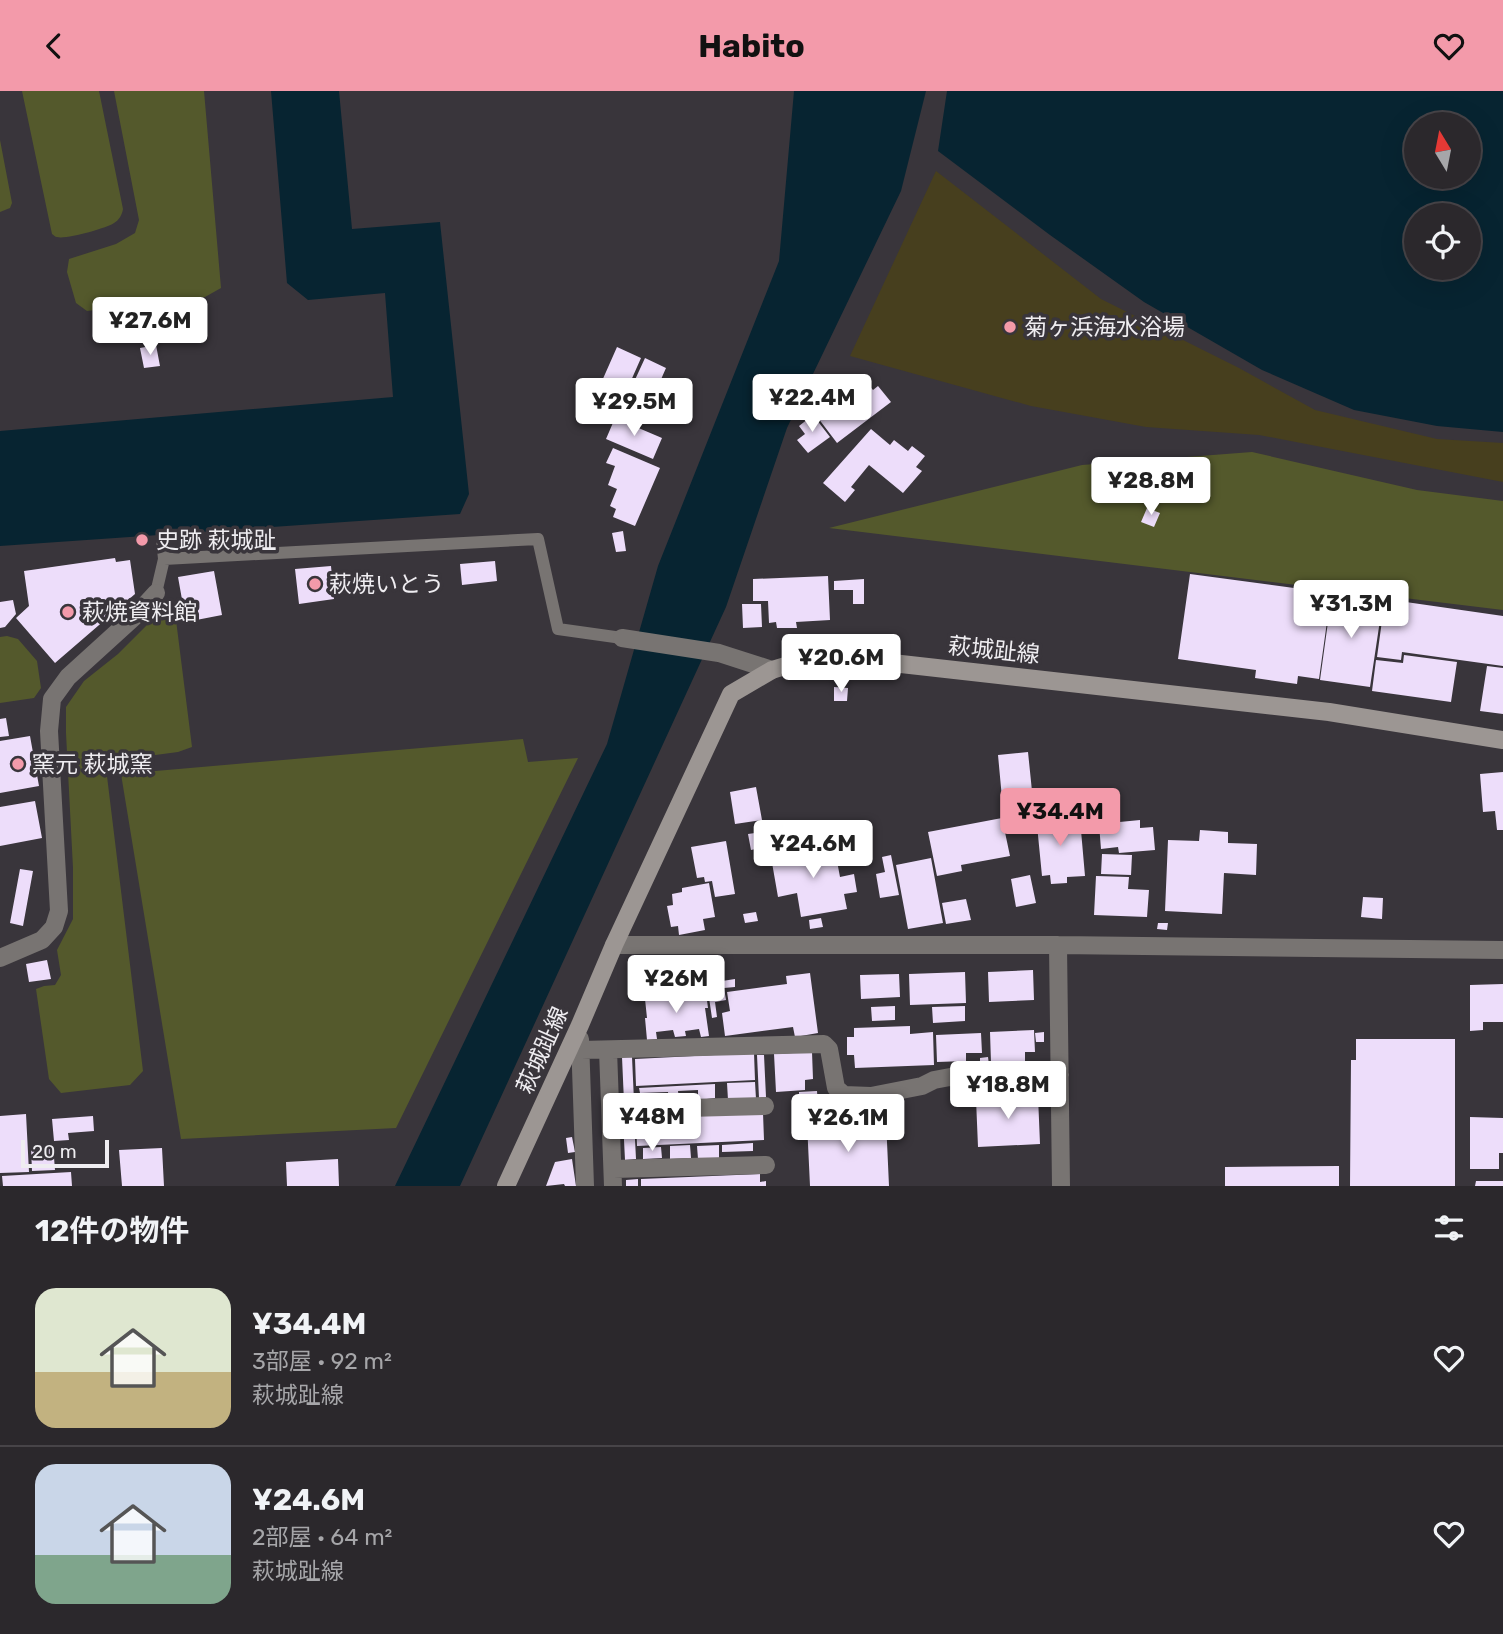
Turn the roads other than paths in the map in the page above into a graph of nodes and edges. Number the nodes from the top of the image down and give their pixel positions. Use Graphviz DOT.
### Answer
graph roads {
  1 [pos="162,540"];
  2 [pos="164,559"];
  3 [pos="156,593"];
  4 [pos="622,638"];
  5 [pos="772,670"];
  6 [pos="1503,740"];
  7 [pos="614,945"];
  8 [pos="1058,945"];
  9 [pos="1503,950"];
  10 [pos="0,958"];
  11 [pos="580,1025"];
  12 [pos="581,1050"];
  13 [pos="608,1050"];
  14 [pos="1060,1075"];
  15 [pos="765,1106"];
  16 [pos="611,1110"];
  17 [pos="766,1165"];
  18 [pos="613,1177"];
  19 [pos="506,1186"];
  20 [pos="585,1186"];
  21 [pos="1061,1186"];
  1 -- 2 [label="lane"];
  2 -- 3 [label="lane"];
  2 -- 4 [label="lane"];
  3 -- 10 [label="street"];
  4 -- 5 [label="street"];
  5 -- 6 [label="main road, 萩城趾線"];
  5 -- 7 [label="main road, 萩城趾線"];
  7 -- 8 [label="street"];
  7 -- 11 [label="main road, 萩城趾線"];
  8 -- 9 [label="street"];
  8 -- 14 [label="street"];
  11 -- 12 [label="street"];
  11 -- 19 [label="main road, 萩城趾線"];
  12 -- 13 [label="street"];
  12 -- 20 [label="street"];
  13 -- 14 [label="street"];
  13 -- 16 [label="street"];
  14 -- 21 [label="street"];
  15 -- 16 [label="street"];
  16 -- 18 [label="street"];
  17 -- 18 [label="street"];
}
